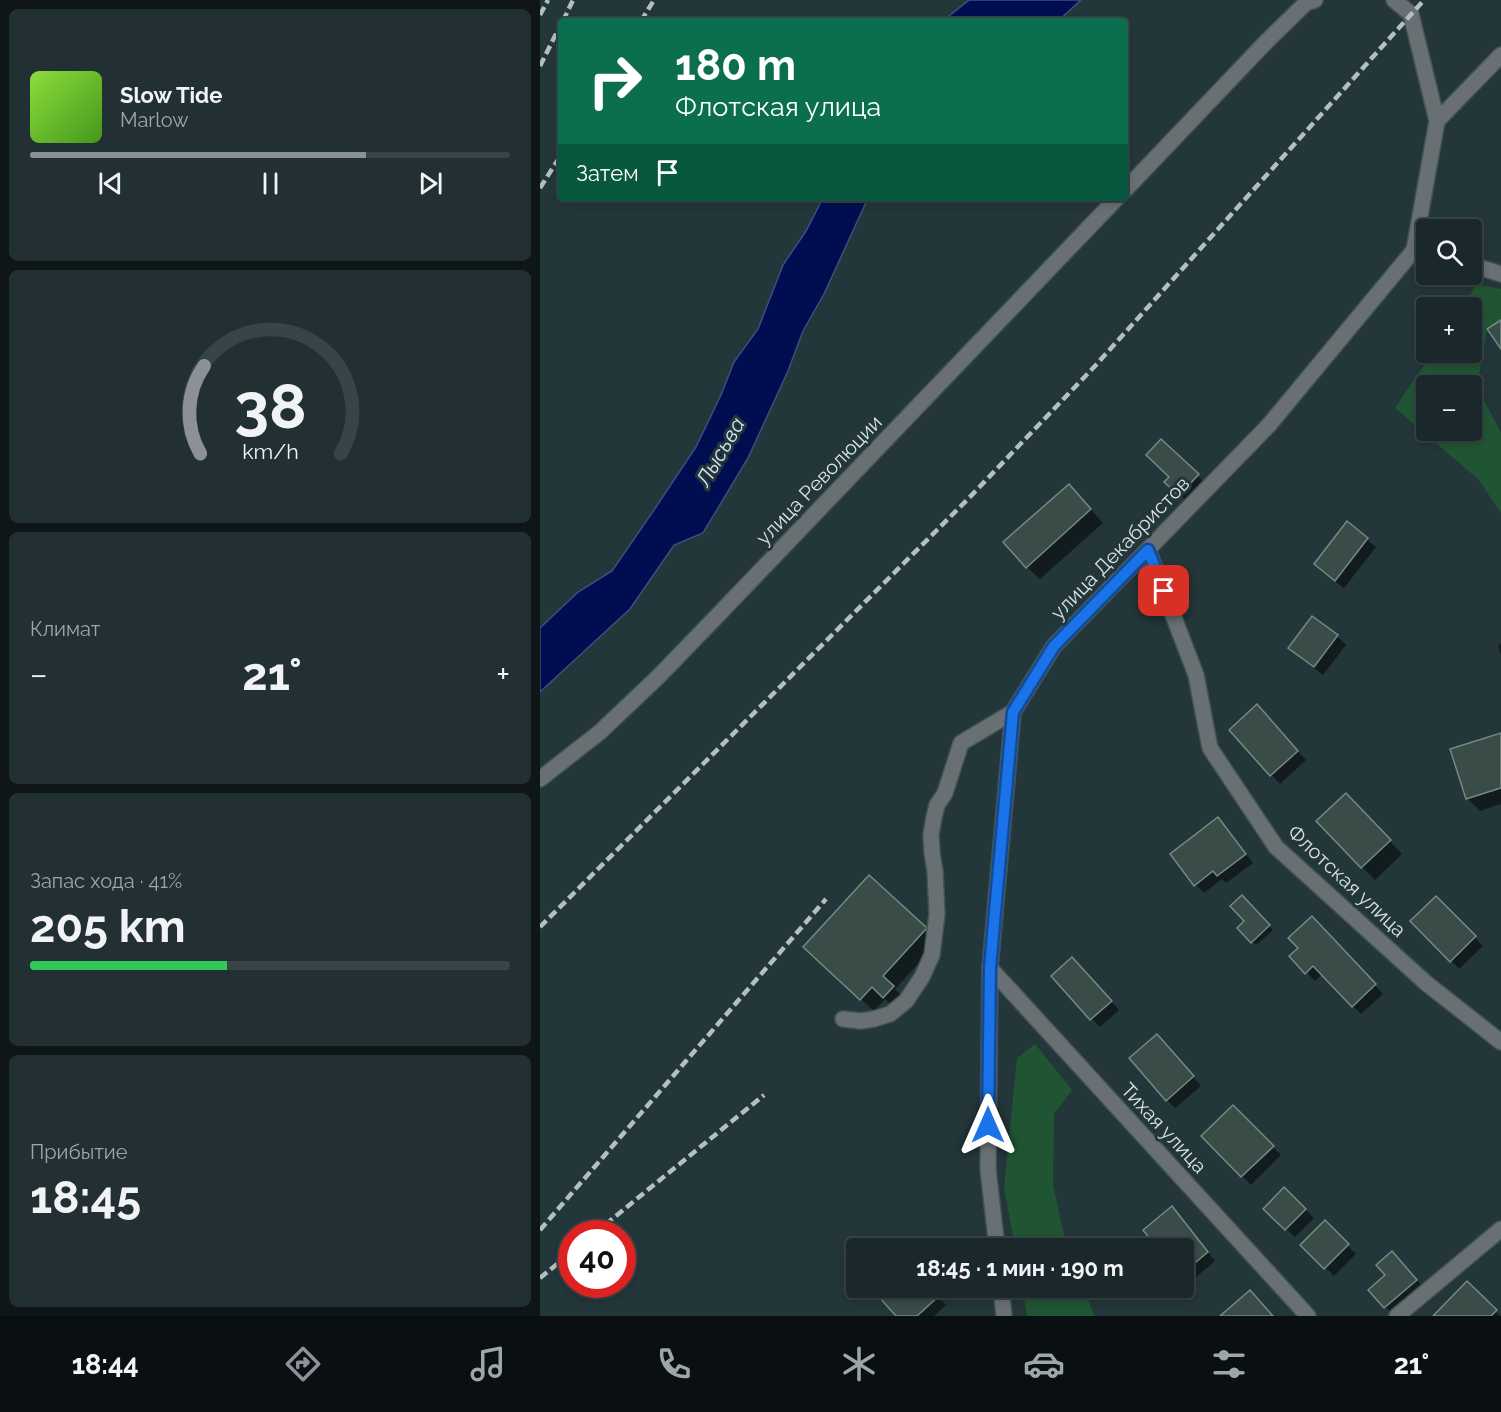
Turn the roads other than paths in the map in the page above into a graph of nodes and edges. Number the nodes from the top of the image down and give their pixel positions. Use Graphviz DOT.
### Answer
graph roads {
  1 [pos="1315,0"];
  2 [pos="1394,0"];
  3 [pos="1501,56"];
  4 [pos="1437,121"];
  5 [pos="1128,187"];
  6 [pos="1114,201"];
  7 [pos="1424,219"];
  8 [pos="1416,256"];
  9 [pos="1482,268"];
  10 [pos="1501,274"];
  11 [pos="1148,550"];
  12 [pos="1013,712"];
  13 [pos="540,779"];
  14 [pos="990,968"];
  15 [pos="843,1019"];
  16 [pos="1501,1042"];
  17 [pos="1501,1229"];
  18 [pos="996,1238"];
  19 [pos="1002,1298"];
  20 [pos="1004,1316"];
  21 [pos="1308,1316"];
  22 [pos="1397,1316"];
  1 -- 5 [label="street"];
  2 -- 4 [label="street"];
  3 -- 4 [label="street"];
  4 -- 7 [label="street, улица Декабристов"];
  6 -- 13 [label="street, улица Революции"];
  8 -- 11 [label="street, улица Декабристов"];
  9 -- 10 [label="street"];
  11 -- 12 [label="street, улица Декабристов"];
  11 -- 16 [label="street, Флотская улица"];
  12 -- 14 [label="street, улица Декабристов"];
  12 -- 15 [label="street"];
  14 -- 18 [label="street, улица Декабристов"];
  14 -- 21 [label="street, Тихая улица"];
  17 -- 22 [label="street"];
  19 -- 20 [label="street"];
}
